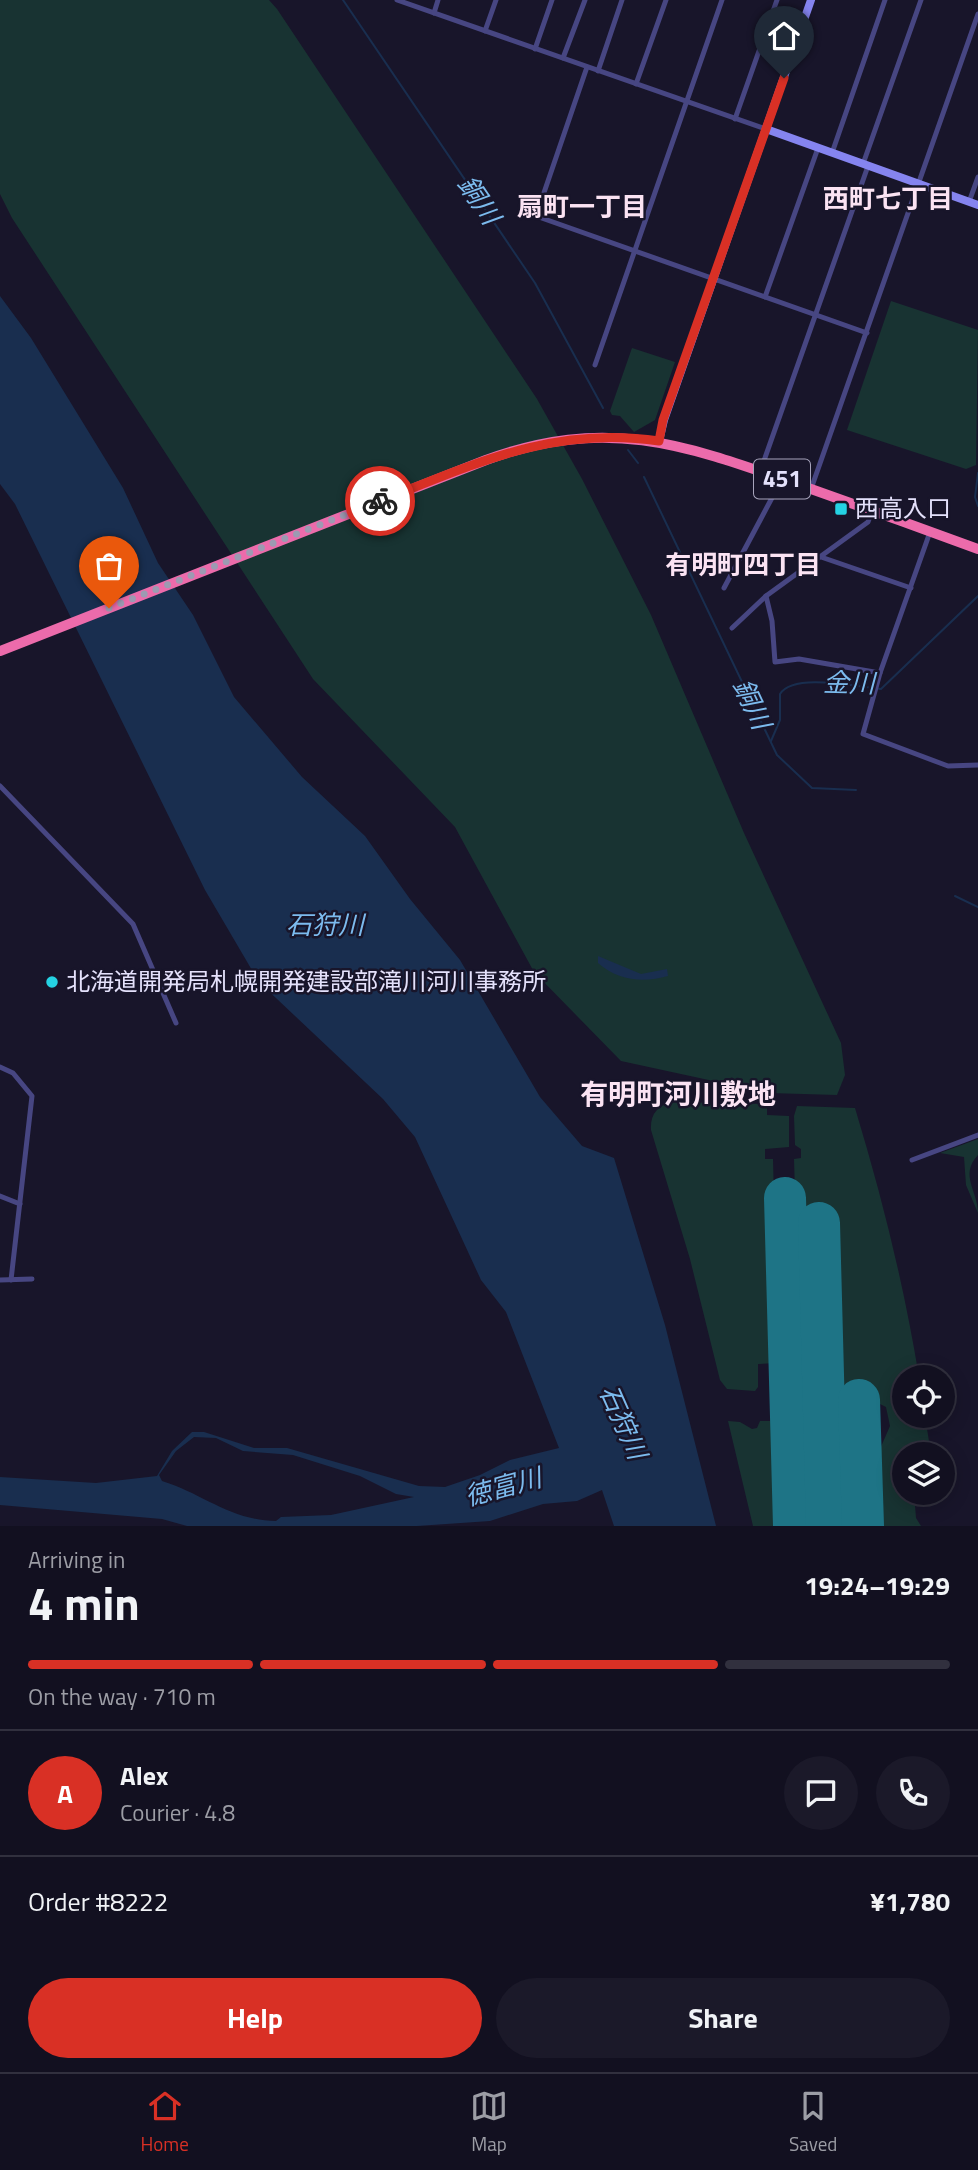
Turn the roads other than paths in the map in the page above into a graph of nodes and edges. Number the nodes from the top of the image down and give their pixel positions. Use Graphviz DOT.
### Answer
graph roads {
  1 [pos="397,0"];
  2 [pos="438,0"];
  3 [pos="496,0"];
  4 [pos="552,0"];
  5 [pos="585,0"];
  6 [pos="622,0"];
  7 [pos="666,0"];
  8 [pos="722,0"];
  9 [pos="777,0"];
  10 [pos="885,0"];
  11 [pos="922,0"];
  12 [pos="809,1"];
  13 [pos="434,13"];
  14 [pos="978,15"];
  15 [pos="485,31"];
  16 [pos="535,48"];
  17 [pos="563,58"];
  18 [pos="587,67"];
  19 [pos="598,71"];
  20 [pos="636,84"];
  21 [pos="688,102"];
  22 [pos="735,118"];
  23 [pos="766,130"];
  24 [pos="818,148"];
  25 [pos="832,153"];
  26 [pos="866,165"];
  27 [pos="978,177"];
  28 [pos="919,184"];
  29 [pos="974,204"];
  30 [pos="635,252"];
  31 [pos="714,279"];
  32 [pos="765,297"];
  33 [pos="816,315"];
  34 [pos="867,333"];
  35 [pos="595,365"];
  36 [pos="659,441"];
  37 [pos="761,472"];
  38 [pos="782,479"];
  39 [pos="811,489"];
  40 [pos="872,511"];
  41 [pos="930,532"];
  42 [pos="978,549"];
  43 [pos="821,557"];
  44 [pos="724,588"];
  45 [pos="911,588"];
  46 [pos="766,596"];
  47 [pos="732,628"];
  48 [pos="6,649"];
  49 [pos="880,673"];
  50 [pos="978,765"];
  51 [pos="0,786"];
  52 [pos="176,1023"];
  53 [pos="0,1068"];
  54 [pos="978,1135"];
  55 [pos="912,1160"];
  56 [pos="0,1196"];
  57 [pos="20,1204"];
  58 [pos="32,1279"];
  59 [pos="0,1280"];
  60 [pos="11,1280"];
  1 -- 13 [label="street"];
  2 -- 13 [label="street"];
  3 -- 15 [label="street"];
  4 -- 16 [label="street"];
  5 -- 17 [label="street"];
  6 -- 19 [label="street"];
  7 -- 20 [label="street"];
  8 -- 21 [label="street"];
  9 -- 22 [label="street"];
  10 -- 25 [label="street"];
  11 -- 26 [label="street"];
  12 -- 23 [label="street"];
  13 -- 15 [label="street"];
  14 -- 28 [label="street"];
  15 -- 16 [label="street"];
  16 -- 17 [label="street"];
  17 -- 18 [label="street"];
  18 -- 19 [label="street"];
  18 -- 30 [label="street"];
  19 -- 20 [label="street"];
  20 -- 21 [label="street"];
  21 -- 22 [label="street"];
  21 -- 30 [label="street"];
  22 -- 23 [label="street"];
  23 -- 24 [label="street"];
  23 -- 31 [label="street"];
  24 -- 25 [label="street"];
  24 -- 32 [label="street"];
  25 -- 26 [label="street"];
  26 -- 28 [label="street"];
  26 -- 33 [label="street"];
  27 -- 29 [label="street"];
  28 -- 29 [label="street"];
  28 -- 34 [label="street"];
  30 -- 31 [label="street"];
  30 -- 35 [label="street"];
  31 -- 32 [label="street"];
  31 -- 36 [label="street"];
  32 -- 33 [label="street"];
  33 -- 34 [label="street"];
  33 -- 37 [label="street"];
  34 -- 39 [label="street"];
  36 -- 37 [label="highway, 451"];
  36 -- 48 [label="highway, 451"];
  37 -- 38 [label="highway, 451"];
  38 -- 39 [label="highway, 451"];
  38 -- 44 [label="street"];
  39 -- 40 [label="highway, 451"];
  40 -- 41 [label="highway, 451"];
  40 -- 43 [label="street"];
  41 -- 42 [label="highway, 451"];
  41 -- 45 [label="street"];
  43 -- 45 [label="street"];
  43 -- 46 [label="street"];
  45 -- 49 [label="street"];
  46 -- 47 [label="street"];
  46 -- 49 [label="street"];
  49 -- 50 [label="street"];
  51 -- 52 [label="street"];
  53 -- 57 [label="street"];
  54 -- 55 [label="street"];
  56 -- 57 [label="street"];
  57 -- 60 [label="street"];
  58 -- 60 [label="street"];
  59 -- 60 [label="street"];
}
